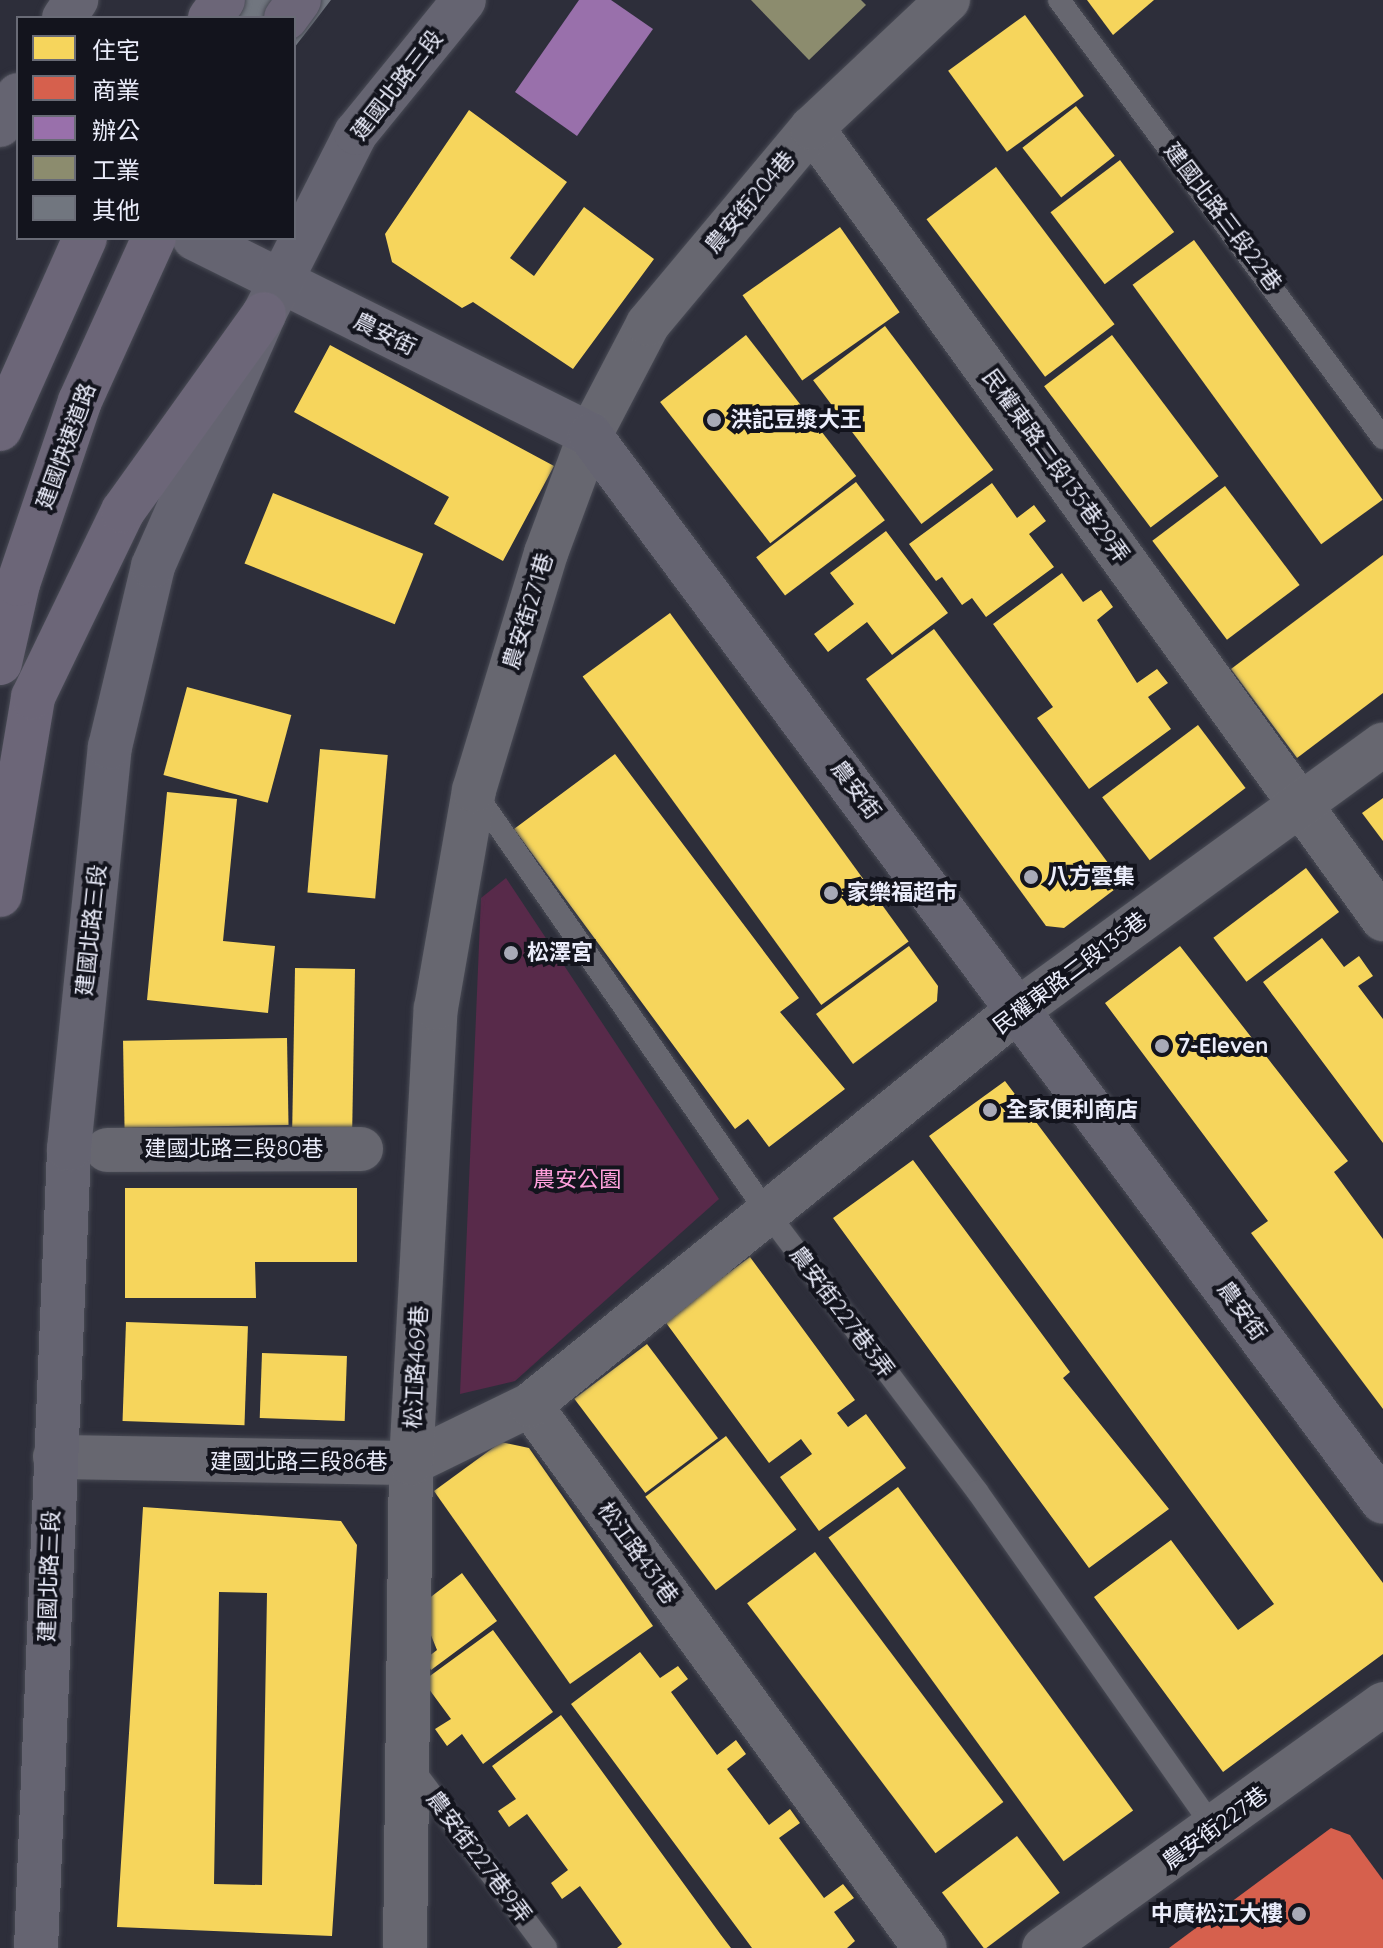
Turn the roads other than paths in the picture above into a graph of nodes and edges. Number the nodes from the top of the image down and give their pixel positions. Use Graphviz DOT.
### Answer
graph roads {
  1 [pos="464,0"];
  2 [pos="948,0"];
  3 [pos="1059,0"];
  4 [pos="16,98"];
  5 [pos="0,125"];
  6 [pos="812,128"];
  7 [pos="84,240"];
  8 [pos="153,240"];
  9 [pos="197,240"];
  10 [pos="273,298"];
  11 [pos="0,429"];
  12 [pos="590,435"];
  13 [pos="1383,438"];
  14 [pos="0,663"];
  15 [pos="1383,745"];
  16 [pos="474,790"];
  17 [pos="1300,803"];
  18 [pos="2,878"];
  19 [pos="1383,919"];
  20 [pos="1019,1009"];
  21 [pos="361,1149"];
  22 [pos="107,1150"];
  23 [pos="766,1211"];
  24 [pos="530,1405"];
  25 [pos="55,1457"];
  26 [pos="411,1463"];
  27 [pos="1383,1502"];
  28 [pos="1383,1704"];
  29 [pos="411,1767"];
  30 [pos="1215,1830"];
  31 [pos="36,1948"];
  32 [pos="405,1948"];
  33 [pos="546,1948"];
  34 [pos="925,1948"];
  35 [pos="1044,1948"];
  1 -- 10 [label="street, 建國北路三段"];
  2 -- 6 [label="street, 農安街204巷"];
  3 -- 13 [label="lane, 建國北路三段22巷"];
  4 -- 5 [label="street"];
  6 -- 12 [label="street, 農安街204巷"];
  6 -- 17 [label="street, 民權東路二段135巷29弄"];
  7 -- 11 [label="highway"];
  8 -- 14 [label="highway, 建國快速道路"];
  9 -- 10 [label="street, 農安街"];
  10 -- 12 [label="street, 農安街"];
  10 -- 18 [label="highway"];
  10 -- 25 [label="street, 建國北路三段"];
  12 -- 16 [label="street, 農安街271巷"];
  12 -- 20 [label="street, 農安街"];
  15 -- 17 [label="street, 民權東路二段135巷"];
  16 -- 23 [label="lane, 農安街227巷3弄"];
  16 -- 26 [label="street, 松江路469巷"];
  17 -- 19 [label="street, 民權東路二段135巷29弄"];
  17 -- 20 [label="street, 民權東路二段135巷"];
  20 -- 23 [label="street, 民權東路二段135巷"];
  20 -- 27 [label="street, 農安街"];
  21 -- 22 [label="street, 建國北路三段80巷"];
  23 -- 24 [label="street"];
  23 -- 30 [label="lane, 農安街227巷3弄"];
  24 -- 26 [label="street, 建國北路三段86巷"];
  24 -- 34 [label="street, 松江路431巷"];
  25 -- 26 [label="street, 建國北路三段86巷"];
  25 -- 31 [label="street, 建國北路三段"];
  26 -- 29 [label="street, 松江路469巷"];
  28 -- 30 [label="street, 農安街227巷"];
  29 -- 32 [label="street, 松江路469巷"];
  29 -- 33 [label="lane, 農安街227巷9弄"];
  30 -- 35 [label="street, 農安街227巷"];
}
